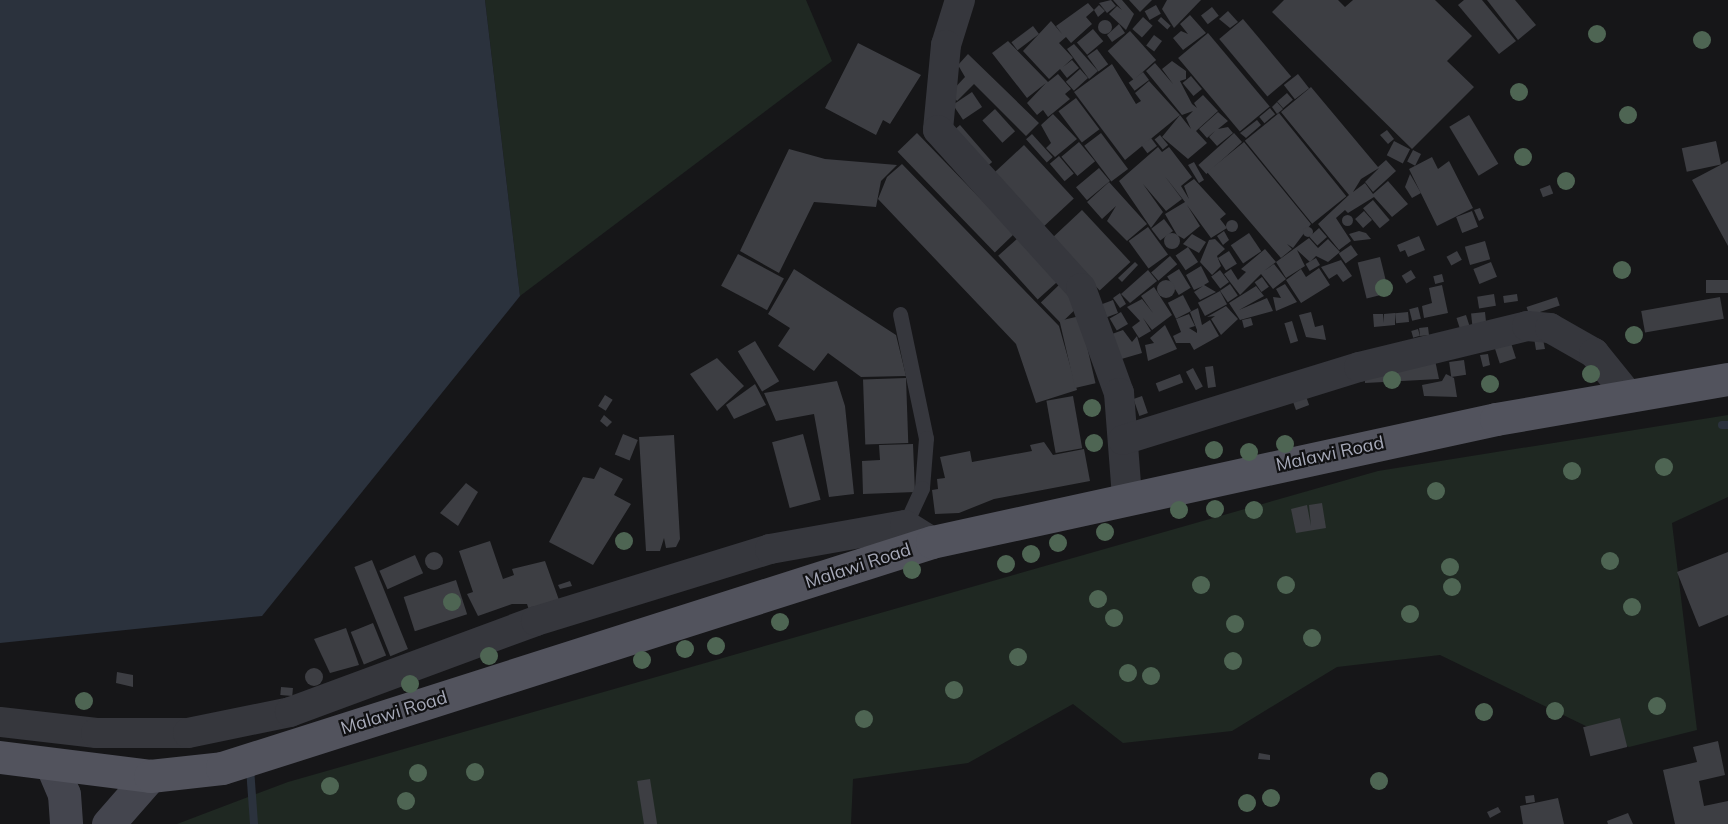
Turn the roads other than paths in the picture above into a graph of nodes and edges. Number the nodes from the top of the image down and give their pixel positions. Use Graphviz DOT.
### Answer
graph roads {
  1 [pos="960,0"];
  2 [pos="900,314"];
  3 [pos="1728,379"];
  4 [pos="1629,395"];
  5 [pos="1123,440"];
  6 [pos="1127,497"];
  7 [pos="905,525"];
  8 [pos="932,542"];
  9 [pos="0,722"];
  10 [pos="0,757"];
  11 [pos="52,766"];
  12 [pos="150,776"];
  13 [pos="66,824"];
  14 [pos="108,824"];
  1 -- 5 [label="street"];
  2 -- 7 [label="lane"];
  3 -- 4 [label="main road, Malawi Road"];
  4 -- 5 [label="street"];
  4 -- 6 [label="main road, Malawi Road"];
  5 -- 6 [label="street"];
  6 -- 8 [label="main road, Malawi Road"];
  7 -- 8 [label="street"];
  7 -- 9 [label="street"];
  8 -- 12 [label="main road, Malawi Road"];
  10 -- 11 [label="main road, Malawi Road"];
  11 -- 12 [label="main road, Malawi Road"];
  11 -- 13 [label="main road"];
  12 -- 14 [label="main road"];
}
